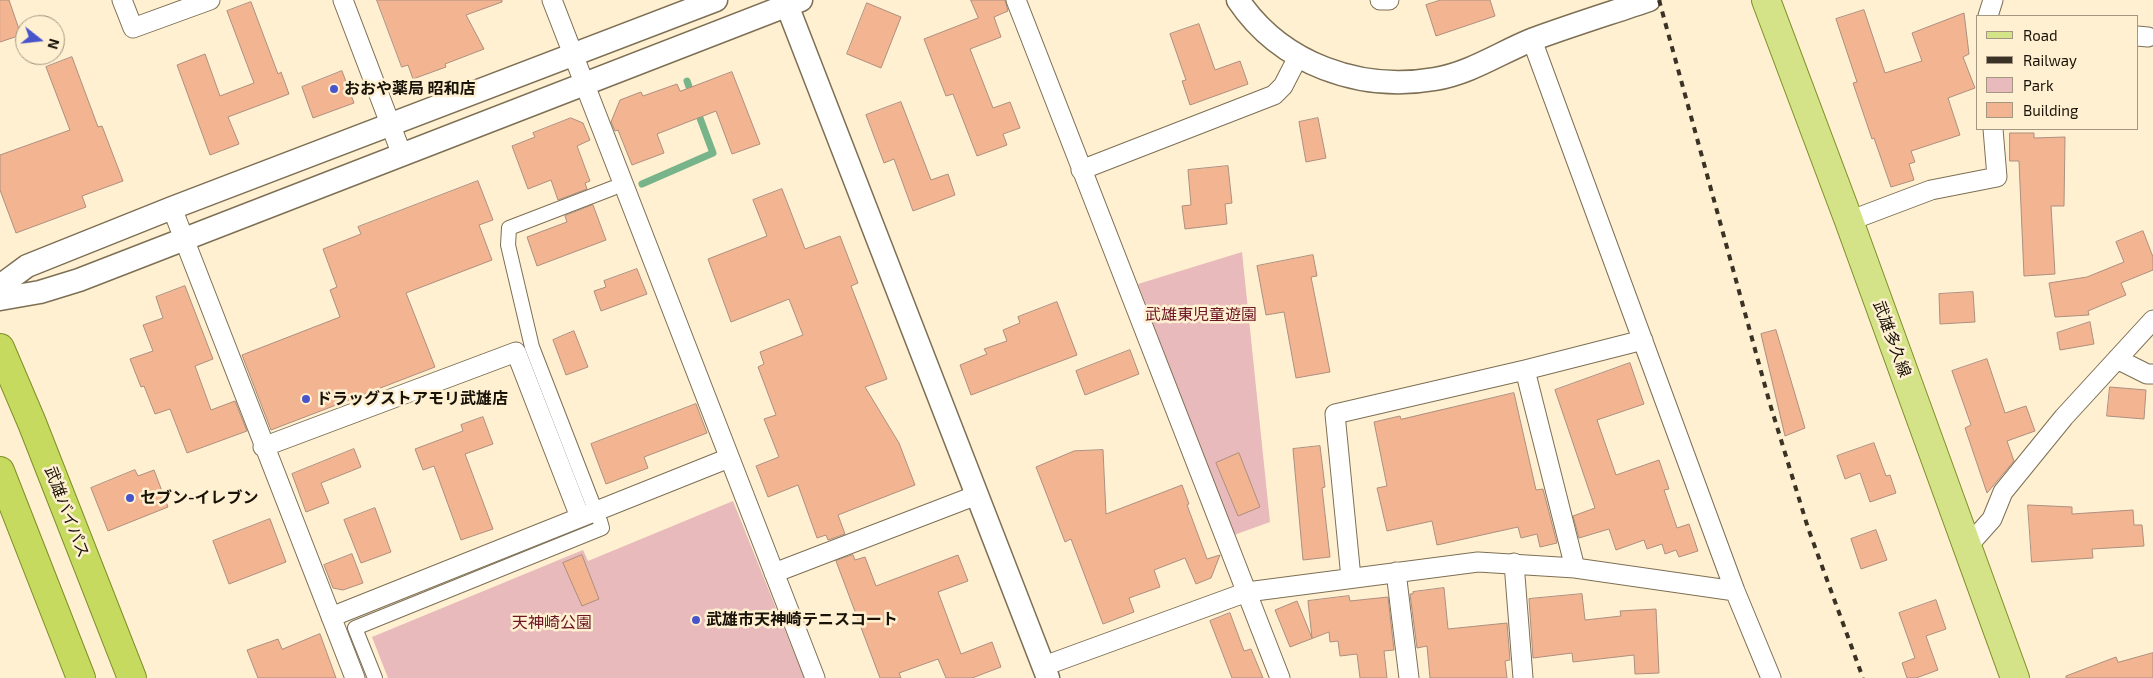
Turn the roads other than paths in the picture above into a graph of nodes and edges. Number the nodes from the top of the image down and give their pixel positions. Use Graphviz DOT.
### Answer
graph roads {
  1 [pos="122,0"];
  2 [pos="210,0"];
  3 [pos="343,0"];
  4 [pos="552,0"];
  5 [pos="716,0"];
  6 [pos="1016,0"];
  7 [pos="1238,0"];
  8 [pos="1380,0"];
  9 [pos="1389,0"];
  10 [pos="1649,0"];
  11 [pos="1766,0"];
  12 [pos="1992,0"];
  13 [pos="791,2"];
  14 [pos="1988,15"];
  15 [pos="1532,40"];
  16 [pos="573,55"];
  17 [pos="1298,58"];
  18 [pos="585,84"];
  19 [pos="390,125"];
  20 [pos="1994,130"];
  21 [pos="402,155"];
  22 [pos="1081,170"];
  23 [pos="613,188"];
  24 [pos="172,208"];
  25 [pos="1849,221"];
  26 [pos="184,240"];
  27 [pos="0,286"];
  28 [pos="0,299"];
  29 [pos="2153,320"];
  30 [pos="1643,340"];
  31 [pos="0,348"];
  32 [pos="2117,359"];
  33 [pos="1525,370"];
  34 [pos="2153,374"];
  35 [pos="263,447"];
  36 [pos="729,458"];
  37 [pos="0,471"];
  38 [pos="977,495"];
  39 [pos="592,502"];
  40 [pos="580,518"];
  41 [pos="600,521"];
  42 [pos="1968,547"];
  43 [pos="1514,563"];
  44 [pos="1575,568"];
  45 [pos="1396,572"];
  46 [pos="774,573"];
  47 [pos="1351,578"];
  48 [pos="1736,590"];
  49 [pos="1247,592"];
  50 [pos="331,618"];
  51 [pos="1046,672"];
  52 [pos="81,678"];
  53 [pos="132,678"];
  54 [pos="355,678"];
  55 [pos="375,678"];
  56 [pos="815,678"];
  57 [pos="1280,678"];
  58 [pos="1409,678"];
  59 [pos="1523,678"];
  60 [pos="1770,678"];
  61 [pos="2015,678"];
  1 -- 2 [label="street"];
  3 -- 19 [label="street"];
  4 -- 16 [label="street"];
  5 -- 16 [label="street"];
  6 -- 22 [label="street"];
  7 -- 17 [label="street"];
  8 -- 9 [label="street"];
  10 -- 15 [label="street"];
  11 -- 25 [label="main road, 武雄多久線"];
  12 -- 14 [label="street"];
  13 -- 18 [label="street"];
  13 -- 38 [label="street"];
  15 -- 17 [label="street"];
  15 -- 30 [label="street"];
  16 -- 18 [label="street"];
  16 -- 19 [label="street"];
  17 -- 22 [label="street"];
  18 -- 21 [label="street"];
  18 -- 36 [label="street"];
  19 -- 21 [label="street"];
  19 -- 24 [label="street"];
  20 -- 25 [label="street"];
  21 -- 26 [label="street"];
  22 -- 49 [label="street"];
  23 -- 39 [label="street"];
  24 -- 26 [label="street"];
  24 -- 27 [label="street"];
  25 -- 42 [label="main road, 武雄多久線"];
  26 -- 28 [label="street"];
  26 -- 35 [label="street"];
  29 -- 32 [label="street"];
  30 -- 33 [label="street"];
  30 -- 48 [label="street"];
  31 -- 53 [label="highway, 武雄バイパス"];
  32 -- 34 [label="street"];
  32 -- 42 [label="street"];
  33 -- 44 [label="street"];
  33 -- 47 [label="street"];
  35 -- 40 [label="street"];
  35 -- 50 [label="street"];
  36 -- 40 [label="street"];
  36 -- 46 [label="street"];
  37 -- 52 [label="highway"];
  38 -- 46 [label="street"];
  38 -- 51 [label="street"];
  40 -- 50 [label="street"];
  41 -- 55 [label="street"];
  42 -- 61 [label="main road, 武雄多久線"];
  43 -- 44 [label="street"];
  43 -- 45 [label="street"];
  43 -- 59 [label="street"];
  44 -- 48 [label="street"];
  45 -- 47 [label="street"];
  45 -- 58 [label="street"];
  46 -- 56 [label="street"];
  47 -- 49 [label="street"];
  48 -- 60 [label="street"];
  49 -- 51 [label="street"];
  49 -- 57 [label="street"];
  50 -- 54 [label="street"];
}
